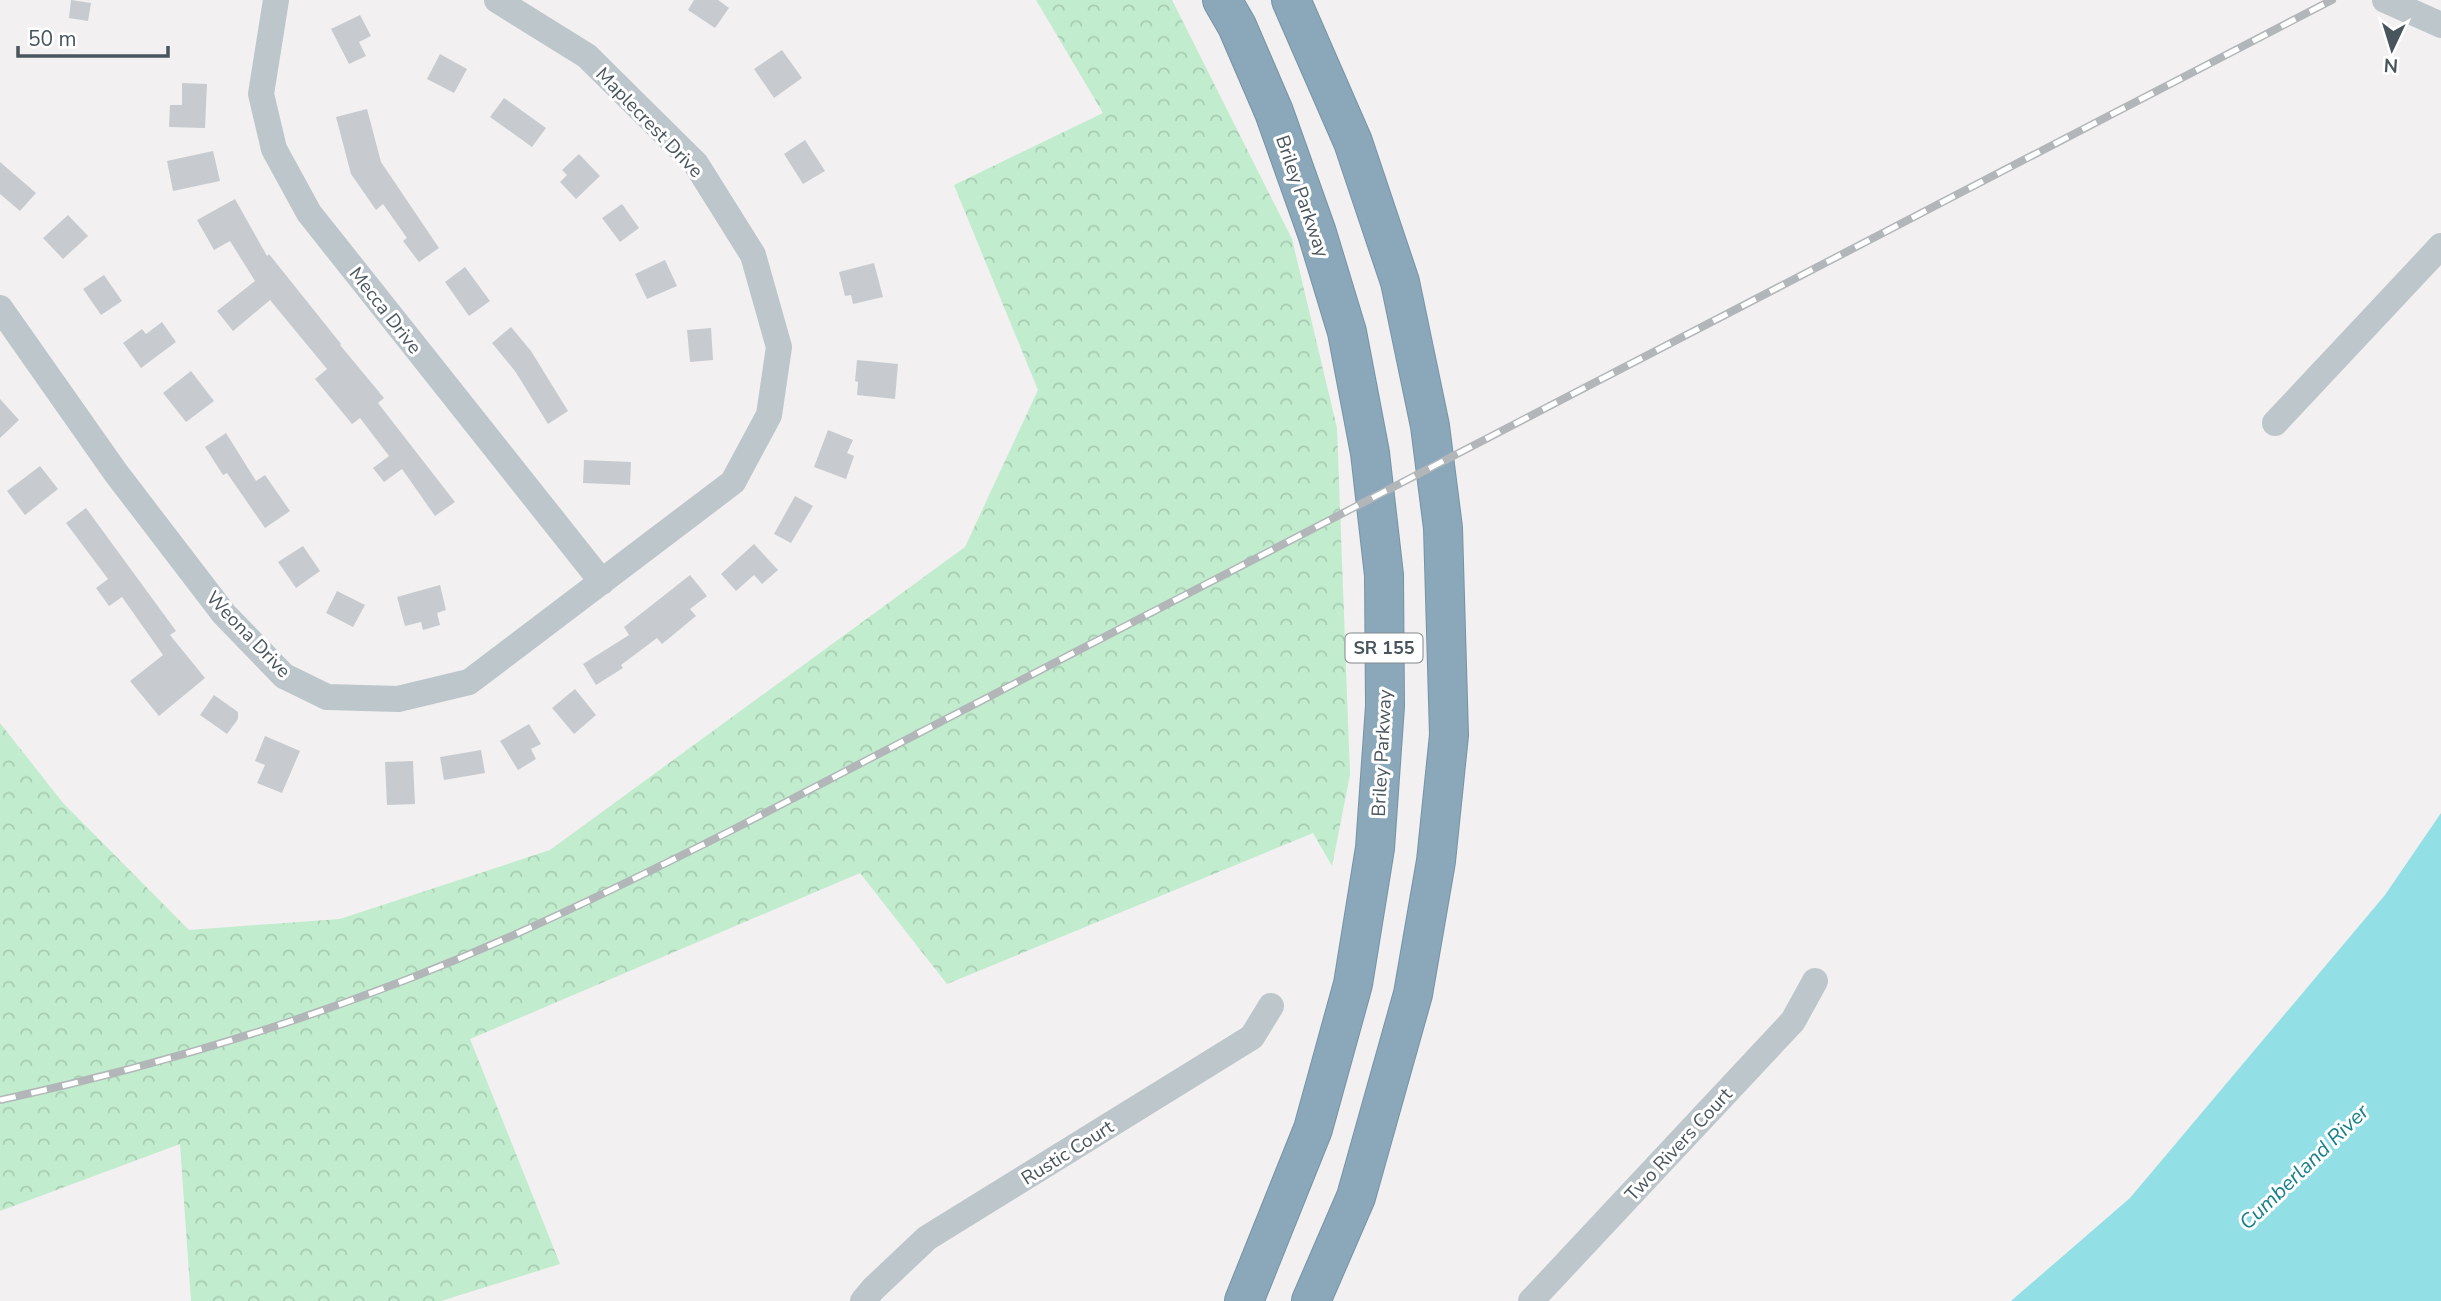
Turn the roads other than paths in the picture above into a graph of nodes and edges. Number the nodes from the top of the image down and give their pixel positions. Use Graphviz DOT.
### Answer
graph roads {
  1 [pos="276,0"];
  2 [pos="497,0"];
  3 [pos="1222,0"];
  4 [pos="1291,0"];
  5 [pos="2385,0"];
  6 [pos="2441,24"];
  7 [pos="2441,246"];
  8 [pos="0,308"];
  9 [pos="2275,423"];
  10 [pos="603,582"];
  11 [pos="1815,981"];
  12 [pos="1271,1006"];
  13 [pos="863,1301"];
  14 [pos="1244,1301"];
  15 [pos="1311,1301"];
  16 [pos="1531,1301"];
  1 -- 10 [label="street, Mecca Drive"];
  2 -- 10 [label="street, Maplecrest Drive"];
  3 -- 14 [label="highway, Briley Parkway / SR 155"];
  4 -- 15 [label="highway, SR 155"];
  5 -- 6 [label="street"];
  7 -- 9 [label="street"];
  8 -- 10 [label="street, Weona Drive"];
  11 -- 16 [label="street, Two Rivers Court"];
  12 -- 13 [label="street, Rustic Court"];
}
